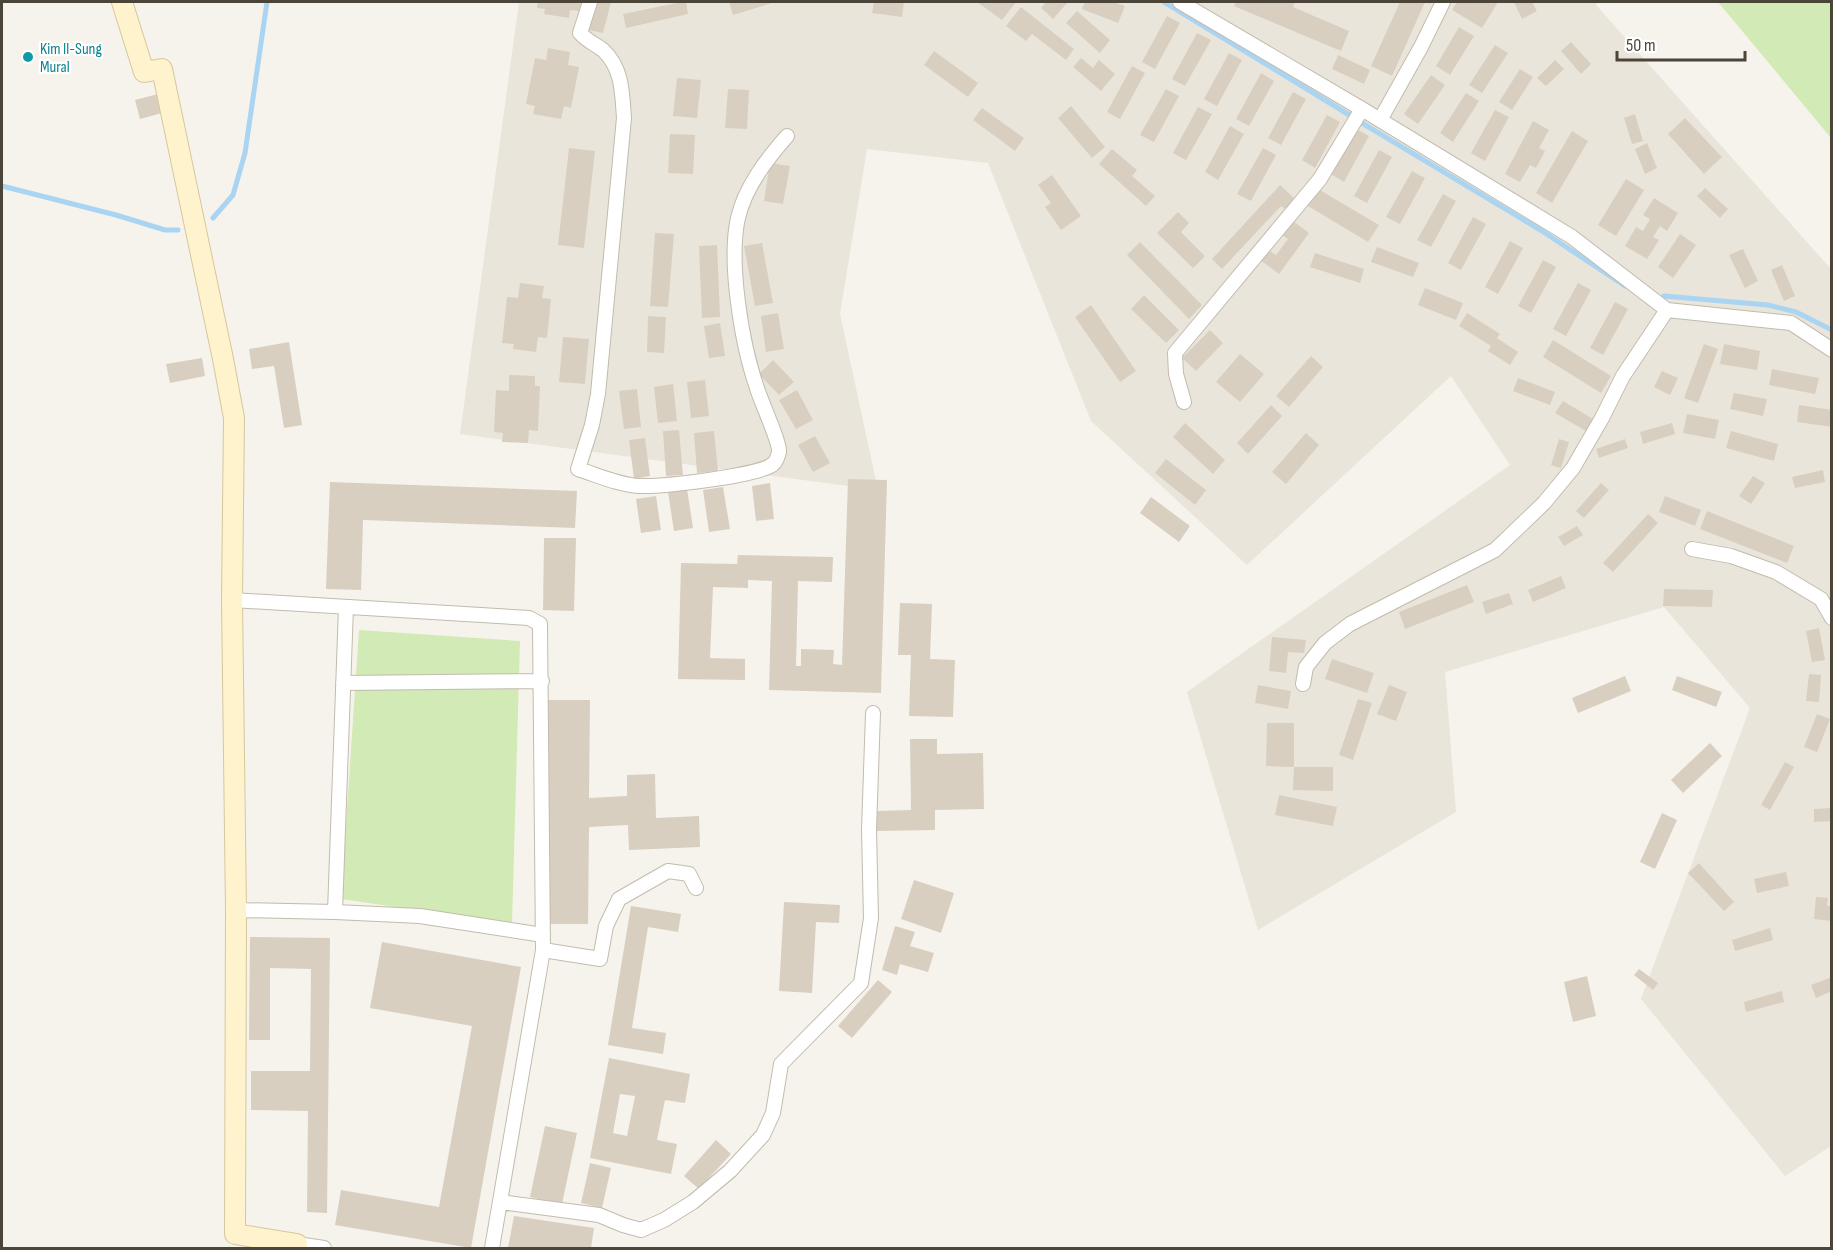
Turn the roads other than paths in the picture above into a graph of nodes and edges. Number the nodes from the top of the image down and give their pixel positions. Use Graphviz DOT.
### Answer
graph roads {
  1 [pos="122,2"];
  2 [pos="590,2"];
  3 [pos="1180,2"];
  4 [pos="1443,2"];
  5 [pos="1362,109"];
  6 [pos="1380,120"];
  7 [pos="787,136"];
  8 [pos="1667,310"];
  9 [pos="1832,351"];
  10 [pos="1184,402"];
  11 [pos="1692,549"];
  12 [pos="232,600"];
  13 [pos="346,607"];
  14 [pos="1832,618"];
  15 [pos="542,681"];
  16 [pos="343,683"];
  17 [pos="1303,684"];
  18 [pos="873,713"];
  19 [pos="696,888"];
  20 [pos="236,910"];
  21 [pos="335,912"];
  22 [pos="543,935"];
  23 [pos="543,950"];
  24 [pos="500,1202"];
  25 [pos="297,1246"];
  26 [pos="324,1248"];
  27 [pos="492,1248"];
  1 -- 12 [label="street"];
  2 -- 7 [label="street"];
  3 -- 5 [label="street"];
  4 -- 6 [label="street"];
  5 -- 6 [label="street"];
  5 -- 10 [label="street"];
  6 -- 8 [label="street"];
  8 -- 9 [label="street"];
  8 -- 17 [label="street"];
  11 -- 14 [label="street"];
  12 -- 13 [label="street"];
  12 -- 20 [label="street"];
  13 -- 15 [label="street"];
  13 -- 16 [label="street"];
  15 -- 16 [label="street"];
  15 -- 22 [label="street"];
  16 -- 21 [label="street"];
  18 -- 24 [label="street"];
  19 -- 23 [label="street"];
  20 -- 21 [label="street"];
  20 -- 25 [label="street"];
  21 -- 22 [label="street"];
  22 -- 23 [label="street"];
  23 -- 24 [label="street"];
  24 -- 27 [label="street"];
  25 -- 26 [label="street"];
}
